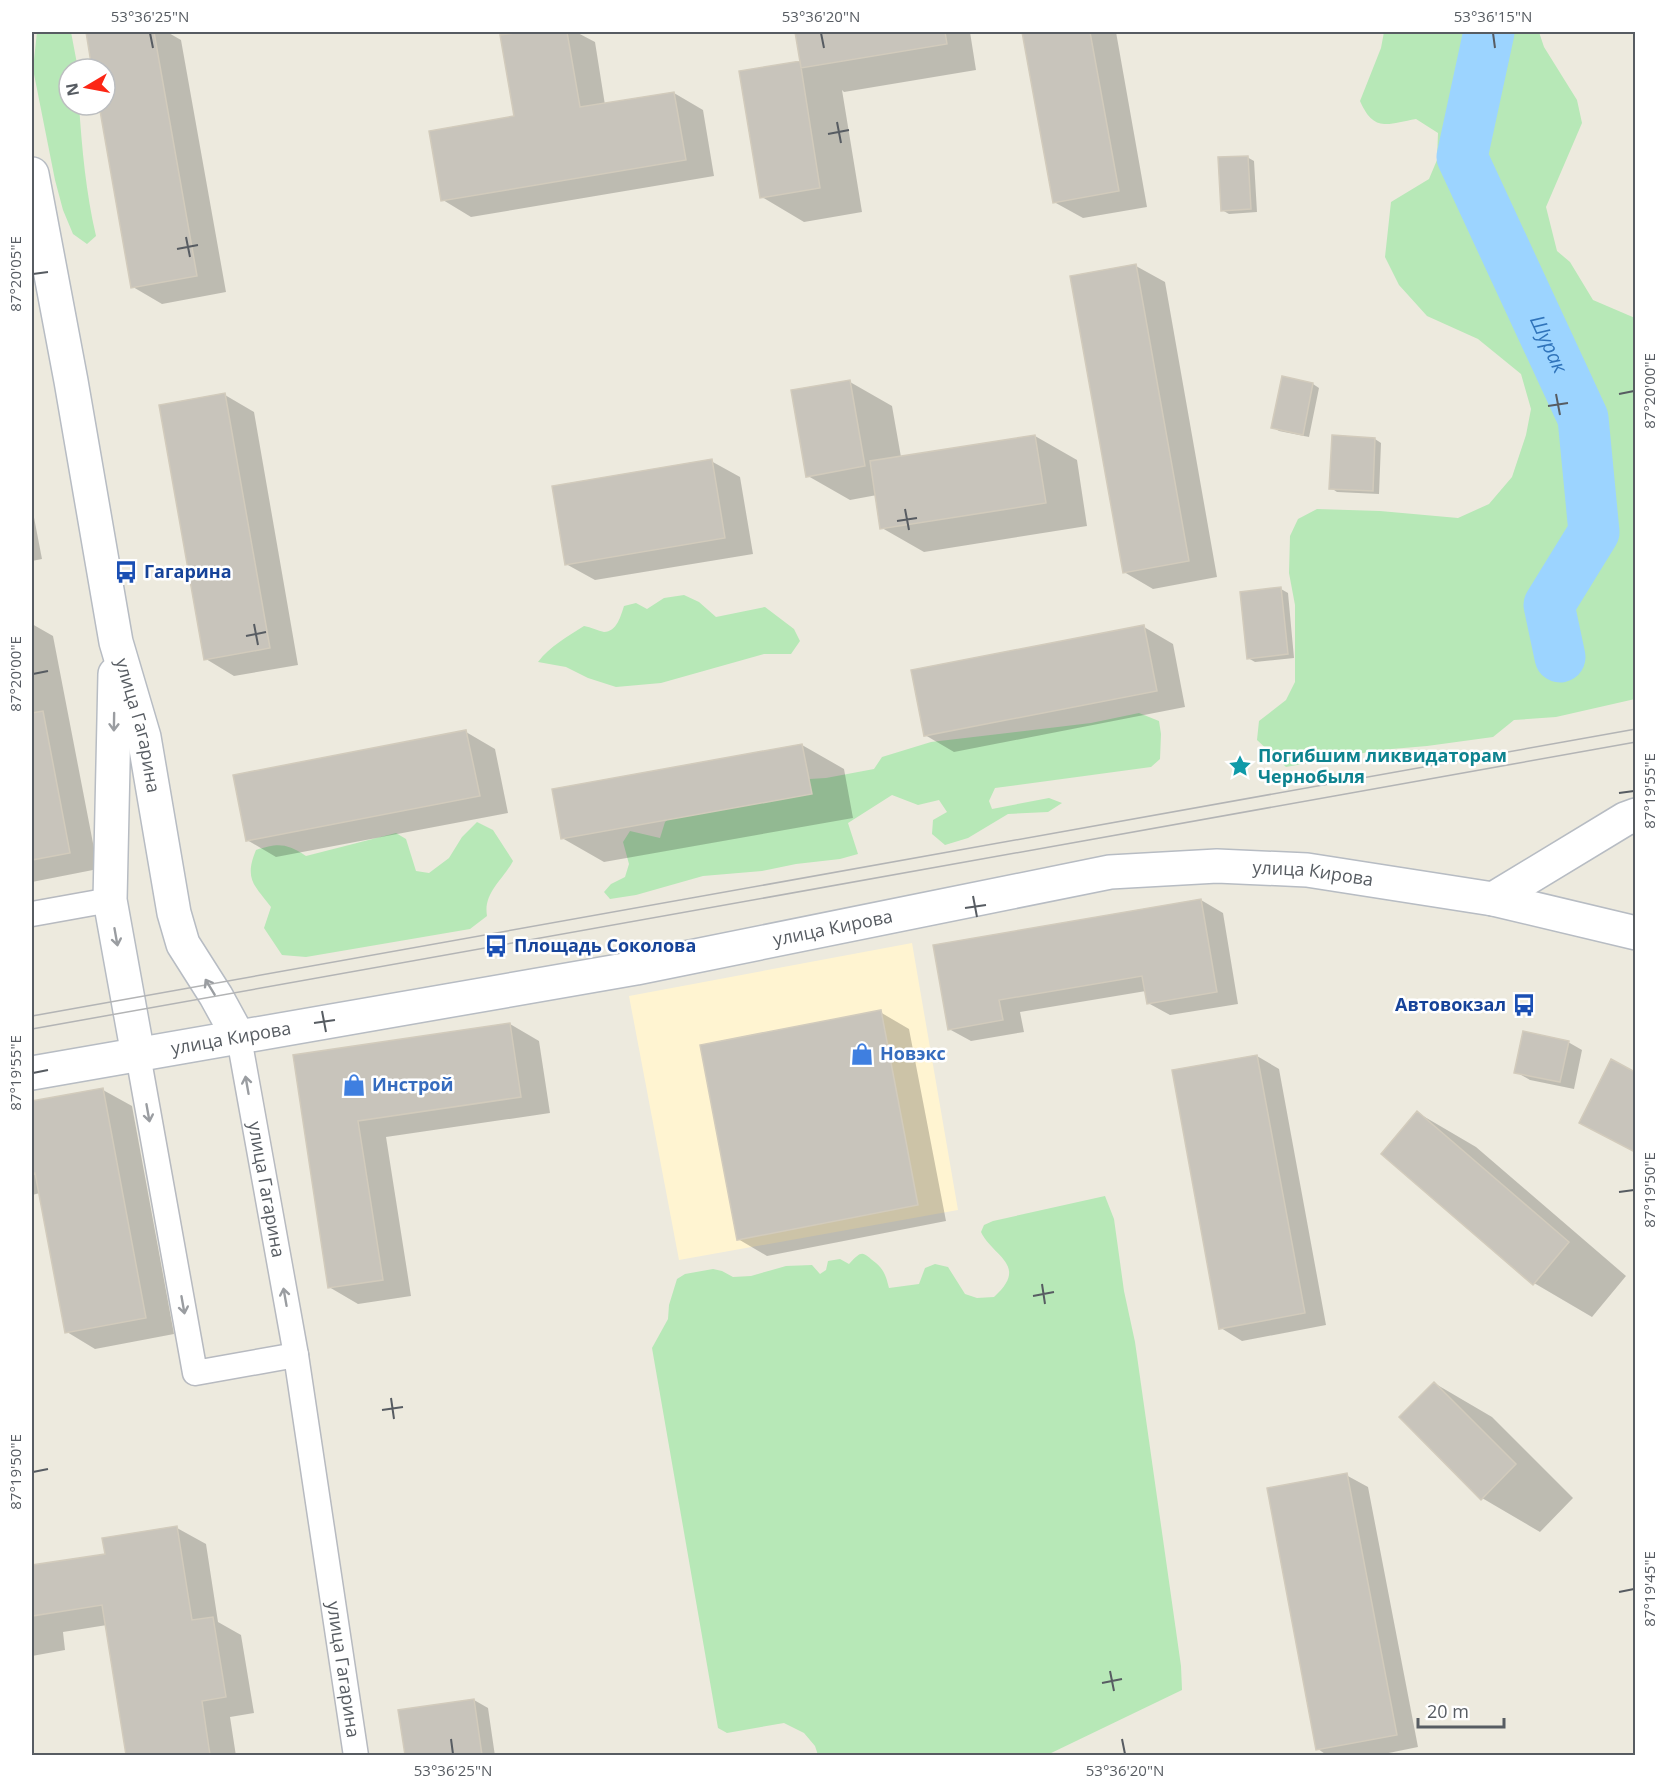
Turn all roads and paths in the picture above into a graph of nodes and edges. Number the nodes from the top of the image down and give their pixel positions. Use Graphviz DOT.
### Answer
graph roads {
  1 [pos="32,174"];
  2 [pos="116,642"];
  3 [pos="1635,815"];
  4 [pos="1493,899"];
  5 [pos="110,900"];
  6 [pos="32,914"];
  7 [pos="1635,933"];
  8 [pos="238,1038"];
  9 [pos="138,1055"];
  10 [pos="32,1073"];
  11 [pos="296,1355"];
  12 [pos="356,1755"];
  1 -- 2 [label="street, улица Гагарина"];
  2 -- 5 [label="street, улица Гагарина, one-way"];
  8 -- 2 [label="street, улица Гагарина, one-way"];
  3 -- 4 [label="street"];
  4 -- 7 [label="street, улица Кирова"];
  4 -- 8 [label="street, улица Кирова"];
  5 -- 6 [label="street"];
  5 -- 9 [label="street, улица Гагарина, one-way"];
  8 -- 9 [label="street, улица Кирова"];
  11 -- 8 [label="street, улица Гагарина, one-way"];
  9 -- 10 [label="street, улица Кирова"];
  9 -- 11 [label="street, улица Гагарина, one-way"];
  11 -- 12 [label="street, улица Гагарина"];
}
